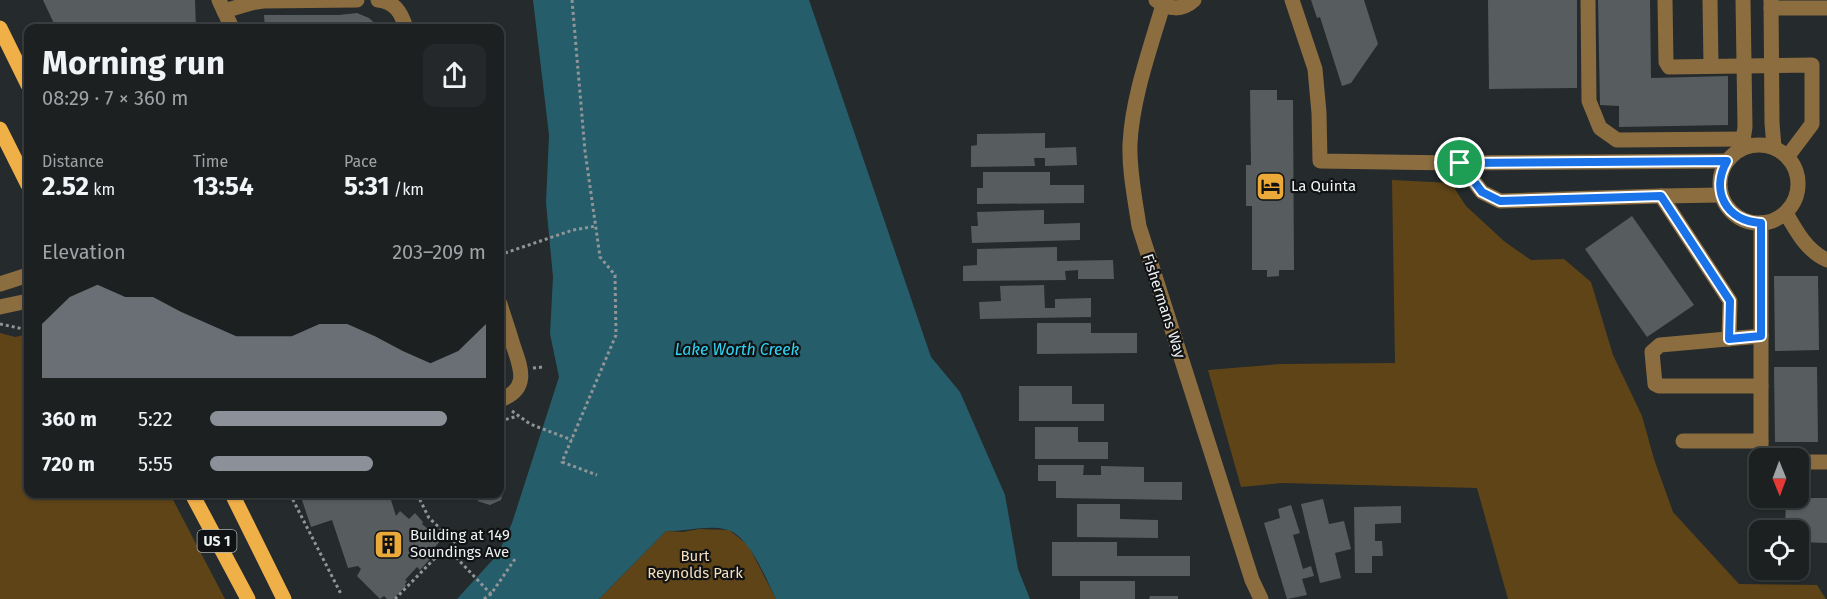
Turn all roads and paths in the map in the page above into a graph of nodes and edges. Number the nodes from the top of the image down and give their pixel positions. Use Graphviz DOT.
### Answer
graph roads {
  1 [pos="357,0"];
  2 [pos="378,0"];
  3 [pos="572,0"];
  4 [pos="1194,0"];
  5 [pos="1292,0"];
  6 [pos="1588,0"];
  7 [pos="1665,0"];
  8 [pos="1710,0"];
  9 [pos="1743,0"];
  10 [pos="1159,3"];
  11 [pos="1771,4"];
  12 [pos="221,5"];
  13 [pos="1827,8"];
  14 [pos="230,24"];
  15 [pos="405,24"];
  16 [pos="0,28"];
  17 [pos="1744,65"];
  18 [pos="1771,65"];
  19 [pos="1711,66"];
  20 [pos="24,77"];
  21 [pos="0,129"];
  22 [pos="1742,144"];
  23 [pos="1774,147"];
  24 [pos="1788,156"];
  25 [pos="1727,161"];
  26 [pos="1457,163"];
  27 [pos="24,177"];
  28 [pos="1721,195"];
  29 [pos="1661,196"];
  30 [pos="1786,213"];
  31 [pos="1761,223"];
  32 [pos="596,226"];
  33 [pos="505,253"];
  34 [pos="1826,258"];
  35 [pos="24,276"];
  36 [pos="0,284"];
  37 [pos="24,302"];
  38 [pos="0,308"];
  39 [pos="504,317"];
  40 [pos="0,324"];
  41 [pos="24,329"];
  42 [pos="1761,336"];
  43 [pos="1729,339"];
  44 [pos="1761,386"];
  45 [pos="505,405"];
  46 [pos="518,416"];
  47 [pos="504,420"];
  48 [pos="572,440"];
  49 [pos="1683,441"];
  50 [pos="1761,441"];
  51 [pos="1761,448"];
  52 [pos="1809,462"];
  53 [pos="1827,462"];
  54 [pos="597,475"];
  55 [pos="194,498"];
  56 [pos="234,498"];
  57 [pos="292,498"];
  58 [pos="419,498"];
  59 [pos="450,552"];
  60 [pos="515,560"];
  61 [pos="342,594"];
  62 [pos="491,594"];
  63 [pos="248,599"];
  64 [pos="284,599"];
  65 [pos="395,599"];
  66 [pos="484,599"];
  67 [pos="1261,599"];
  1 -- 12 [label="street"];
  2 -- 15 [label="street"];
  3 -- 32 [label="path"];
  4 -- 10 [label="street, Fishermans Way"];
  5 -- 26 [label="street"];
  6 -- 22 [label="street"];
  7 -- 19 [label="street"];
  8 -- 19 [label="street"];
  9 -- 17 [label="street"];
  10 -- 67 [label="street, Fishermans Way"];
  11 -- 13 [label="street"];
  11 -- 18 [label="street"];
  12 -- 14 [label="street"];
  16 -- 20 [label="main road"];
  17 -- 18 [label="street"];
  17 -- 19 [label="street"];
  17 -- 22 [label="street"];
  18 -- 23 [label="street"];
  18 -- 24 [label="street"];
  21 -- 27 [label="main road"];
  22 -- 23 [label="street"];
  22 -- 25 [label="street"];
  23 -- 24 [label="street"];
  24 -- 30 [label="street"];
  25 -- 26 [label="street"];
  25 -- 28 [label="street"];
  26 -- 29 [label="street"];
  28 -- 29 [label="street"];
  28 -- 31 [label="street"];
  29 -- 43 [label="street"];
  30 -- 31 [label="street"];
  30 -- 34 [label="street"];
  31 -- 42 [label="street"];
  32 -- 33 [label="path"];
  32 -- 48 [label="path"];
  35 -- 36 [label="street"];
  37 -- 38 [label="street"];
  39 -- 45 [label="street"];
  40 -- 41 [label="path"];
  42 -- 43 [label="street"];
  42 -- 44 [label="street"];
  43 -- 44 [label="street"];
  44 -- 50 [label="street"];
  45 -- 46 [label="path"];
  46 -- 47 [label="path"];
  46 -- 48 [label="path"];
  48 -- 54 [label="path"];
  49 -- 50 [label="street"];
  50 -- 51 [label="street"];
  52 -- 53 [label="street"];
  55 -- 63 [label="main road, US 1"];
  56 -- 64 [label="main road, US 1"];
  57 -- 61 [label="path"];
  58 -- 59 [label="path"];
  59 -- 62 [label="path"];
  59 -- 65 [label="path"];
  60 -- 62 [label="path"];
  62 -- 66 [label="path"];
}
